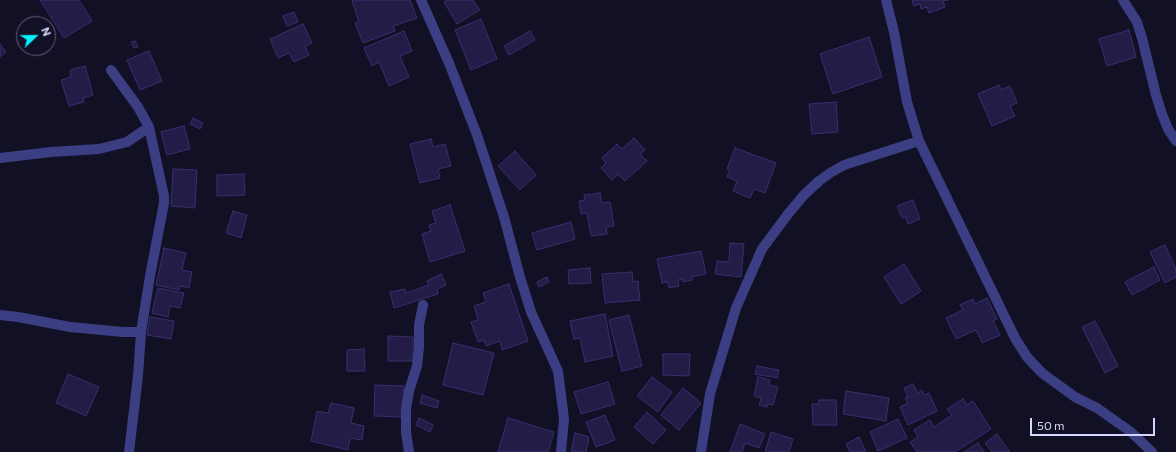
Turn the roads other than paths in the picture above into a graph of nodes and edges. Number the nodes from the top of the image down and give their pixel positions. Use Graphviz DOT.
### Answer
graph roads {
  1 [pos="421,0"];
  2 [pos="886,0"];
  3 [pos="1123,0"];
  4 [pos="111,70"];
  5 [pos="150,127"];
  6 [pos="920,141"];
  7 [pos="1176,142"];
  8 [pos="0,158"];
  9 [pos="423,305"];
  10 [pos="0,315"];
  11 [pos="141,332"];
  12 [pos="129,452"];
  13 [pos="409,452"];
  14 [pos="561,452"];
  15 [pos="701,452"];
  16 [pos="1152,452"];
  1 -- 14 [label="street"];
  2 -- 6 [label="street"];
  3 -- 7 [label="street"];
  4 -- 5 [label="street"];
  5 -- 8 [label="street"];
  5 -- 11 [label="street"];
  6 -- 15 [label="street"];
  6 -- 16 [label="street"];
  9 -- 13 [label="street"];
  10 -- 11 [label="street"];
  11 -- 12 [label="street"];
}
